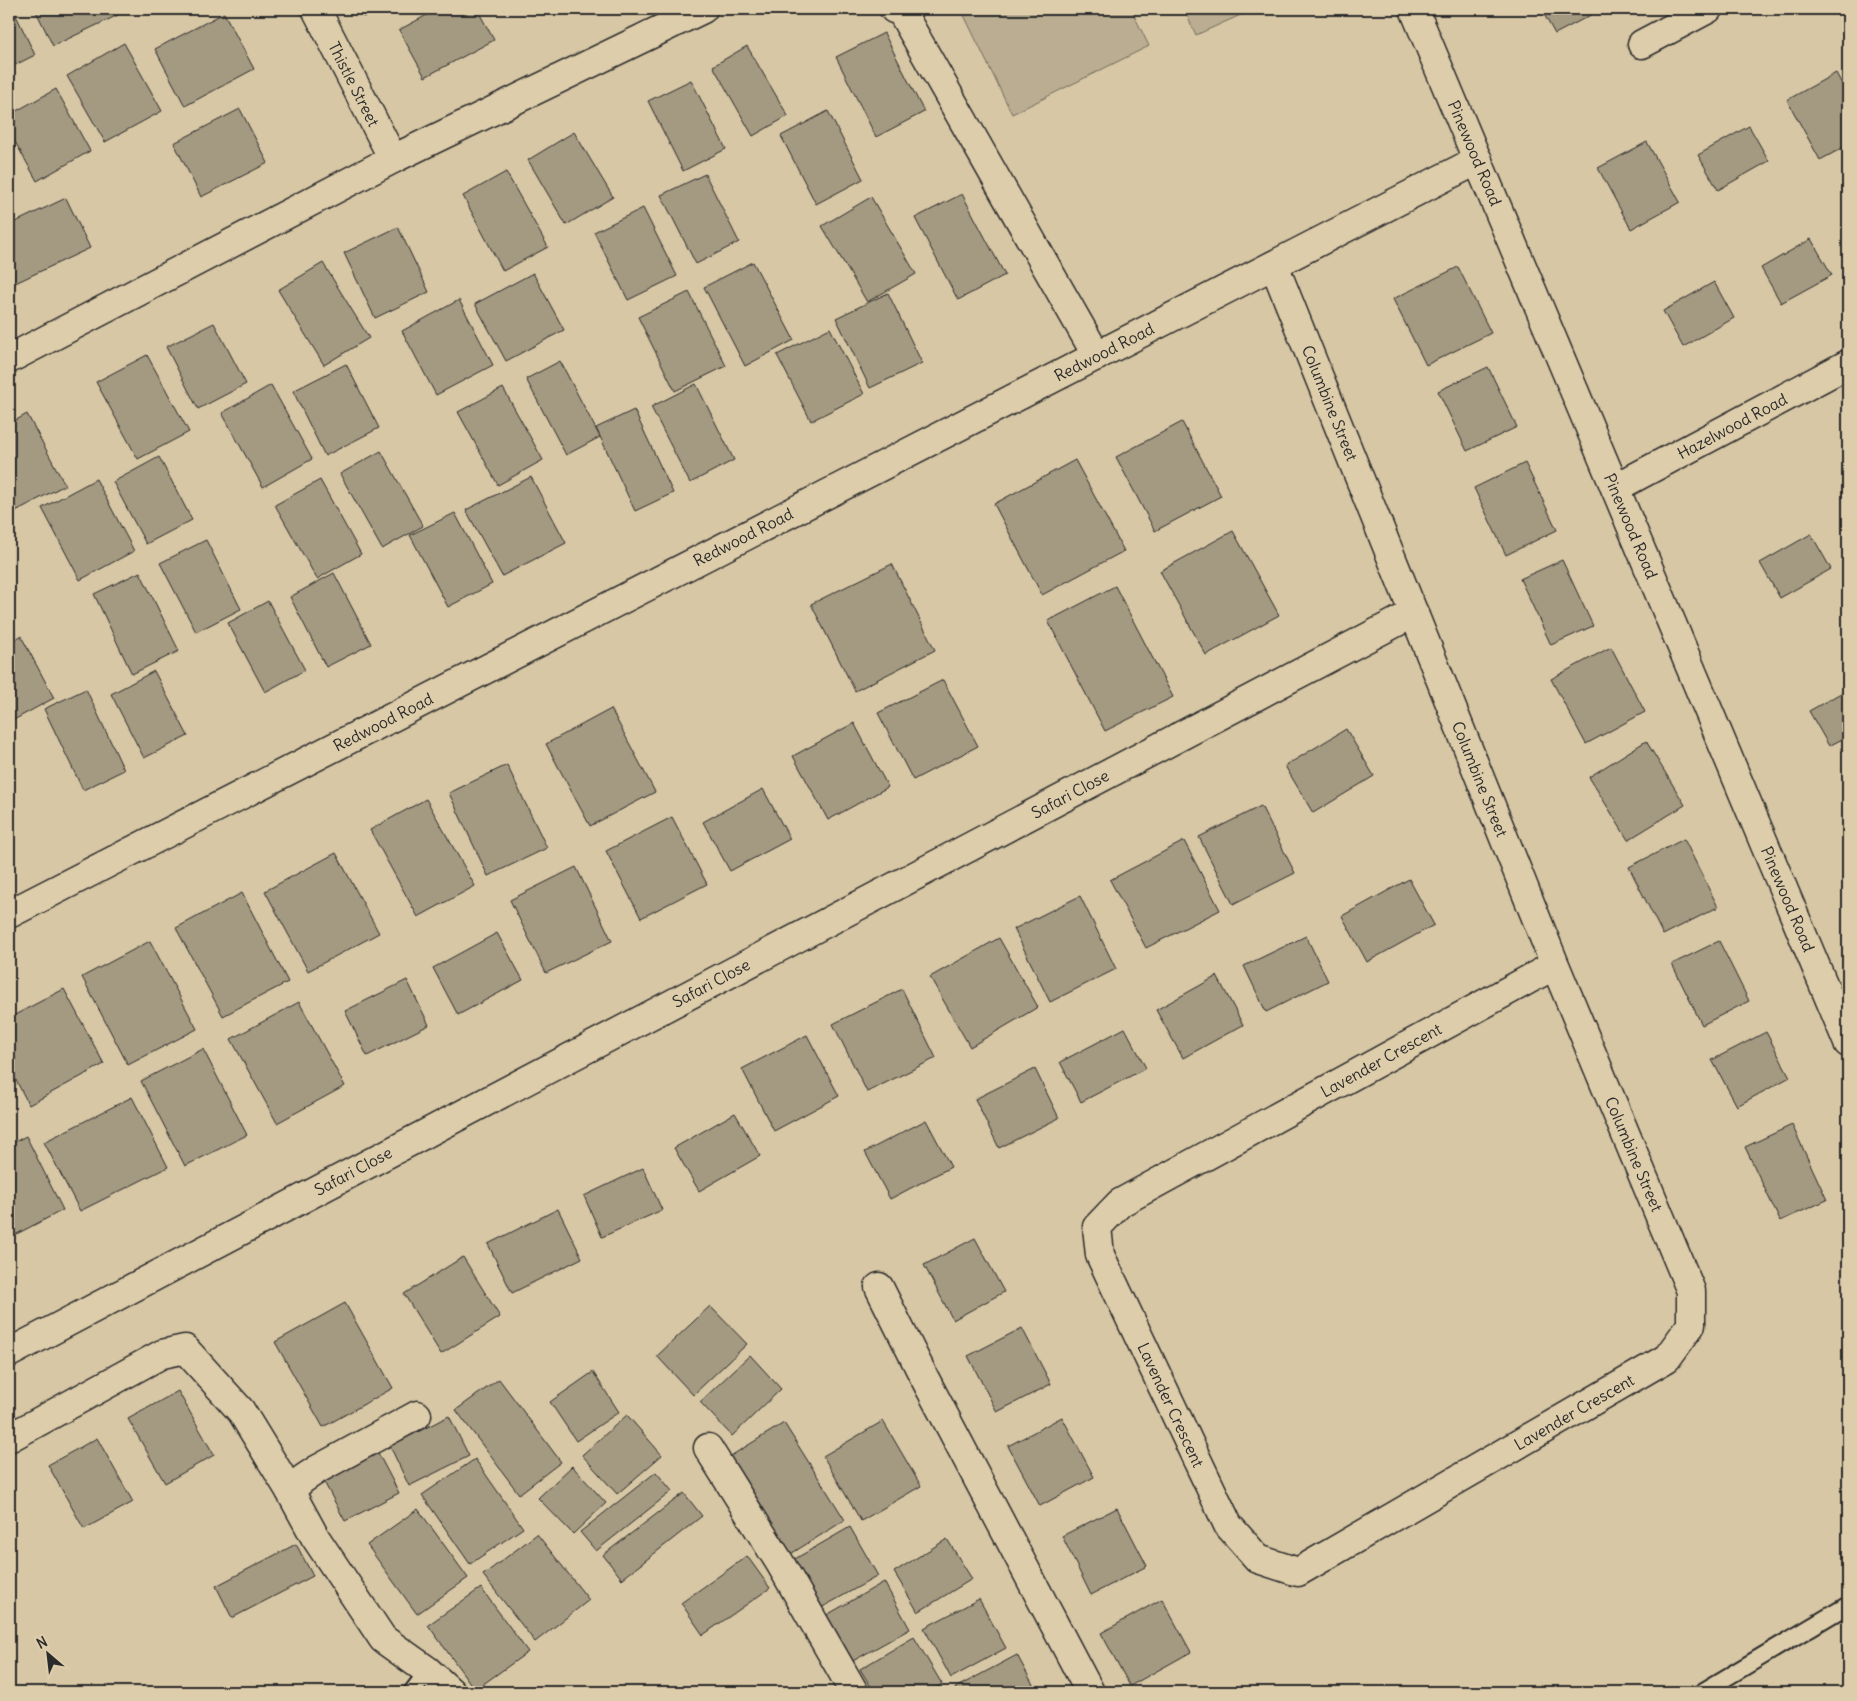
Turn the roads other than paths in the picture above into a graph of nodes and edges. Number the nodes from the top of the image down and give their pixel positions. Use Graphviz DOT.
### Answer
graph roads {
  1 [pos="316,9"];
  2 [pos="703,9"];
  3 [pos="894,9"];
  4 [pos="1414,9"];
  5 [pos="1708,9"];
  6 [pos="1642,44"];
  7 [pos="393,159"];
  8 [pos="1478,160"];
  9 [pos="1274,265"];
  10 [pos="1097,356"];
  11 [pos="9,359"];
  12 [pos="1848,364"];
  13 [pos="1615,488"];
  14 [pos="1414,613"];
  15 [pos="9,914"];
  16 [pos="1555,965"];
  17 [pos="1848,1043"];
  18 [pos="879,1287"];
  19 [pos="1692,1291"];
  20 [pos="9,1353"];
  21 [pos="417,1415"];
  22 [pos="9,1438"];
  23 [pos="708,1448"];
  24 [pos="290,1491"];
  25 [pos="1848,1605"];
  26 [pos="420,1682"];
  27 [pos="451,1692"];
  28 [pos="854,1692"];
  29 [pos="1090,1692"];
  30 [pos="1702,1692"];
  1 -- 7 [label="street, Thistle Street"];
  2 -- 7 [label="street"];
  3 -- 10 [label="street"];
  4 -- 8 [label="street, Pinewood Road"];
  5 -- 6 [label="street"];
  7 -- 11 [label="street"];
  8 -- 9 [label="street, Redwood Road"];
  8 -- 13 [label="street, Pinewood Road"];
  9 -- 10 [label="street, Redwood Road"];
  9 -- 14 [label="street, Columbine Street"];
  10 -- 15 [label="street, Redwood Road"];
  12 -- 13 [label="street, Hazelwood Road"];
  13 -- 17 [label="street, Pinewood Road"];
  14 -- 16 [label="street, Columbine Street"];
  14 -- 20 [label="street, Safari Close"];
  16 -- 19 [label="street, Columbine Street"];
  16 -- 19 [label="street, Lavender Crescent"];
  18 -- 29 [label="street"];
  21 -- 24 [label="street"];
  22 -- 24 [label="street"];
  23 -- 28 [label="street"];
  24 -- 26 [label="street"];
  25 -- 30 [label="lane"];
  26 -- 27 [label="street"];
}
